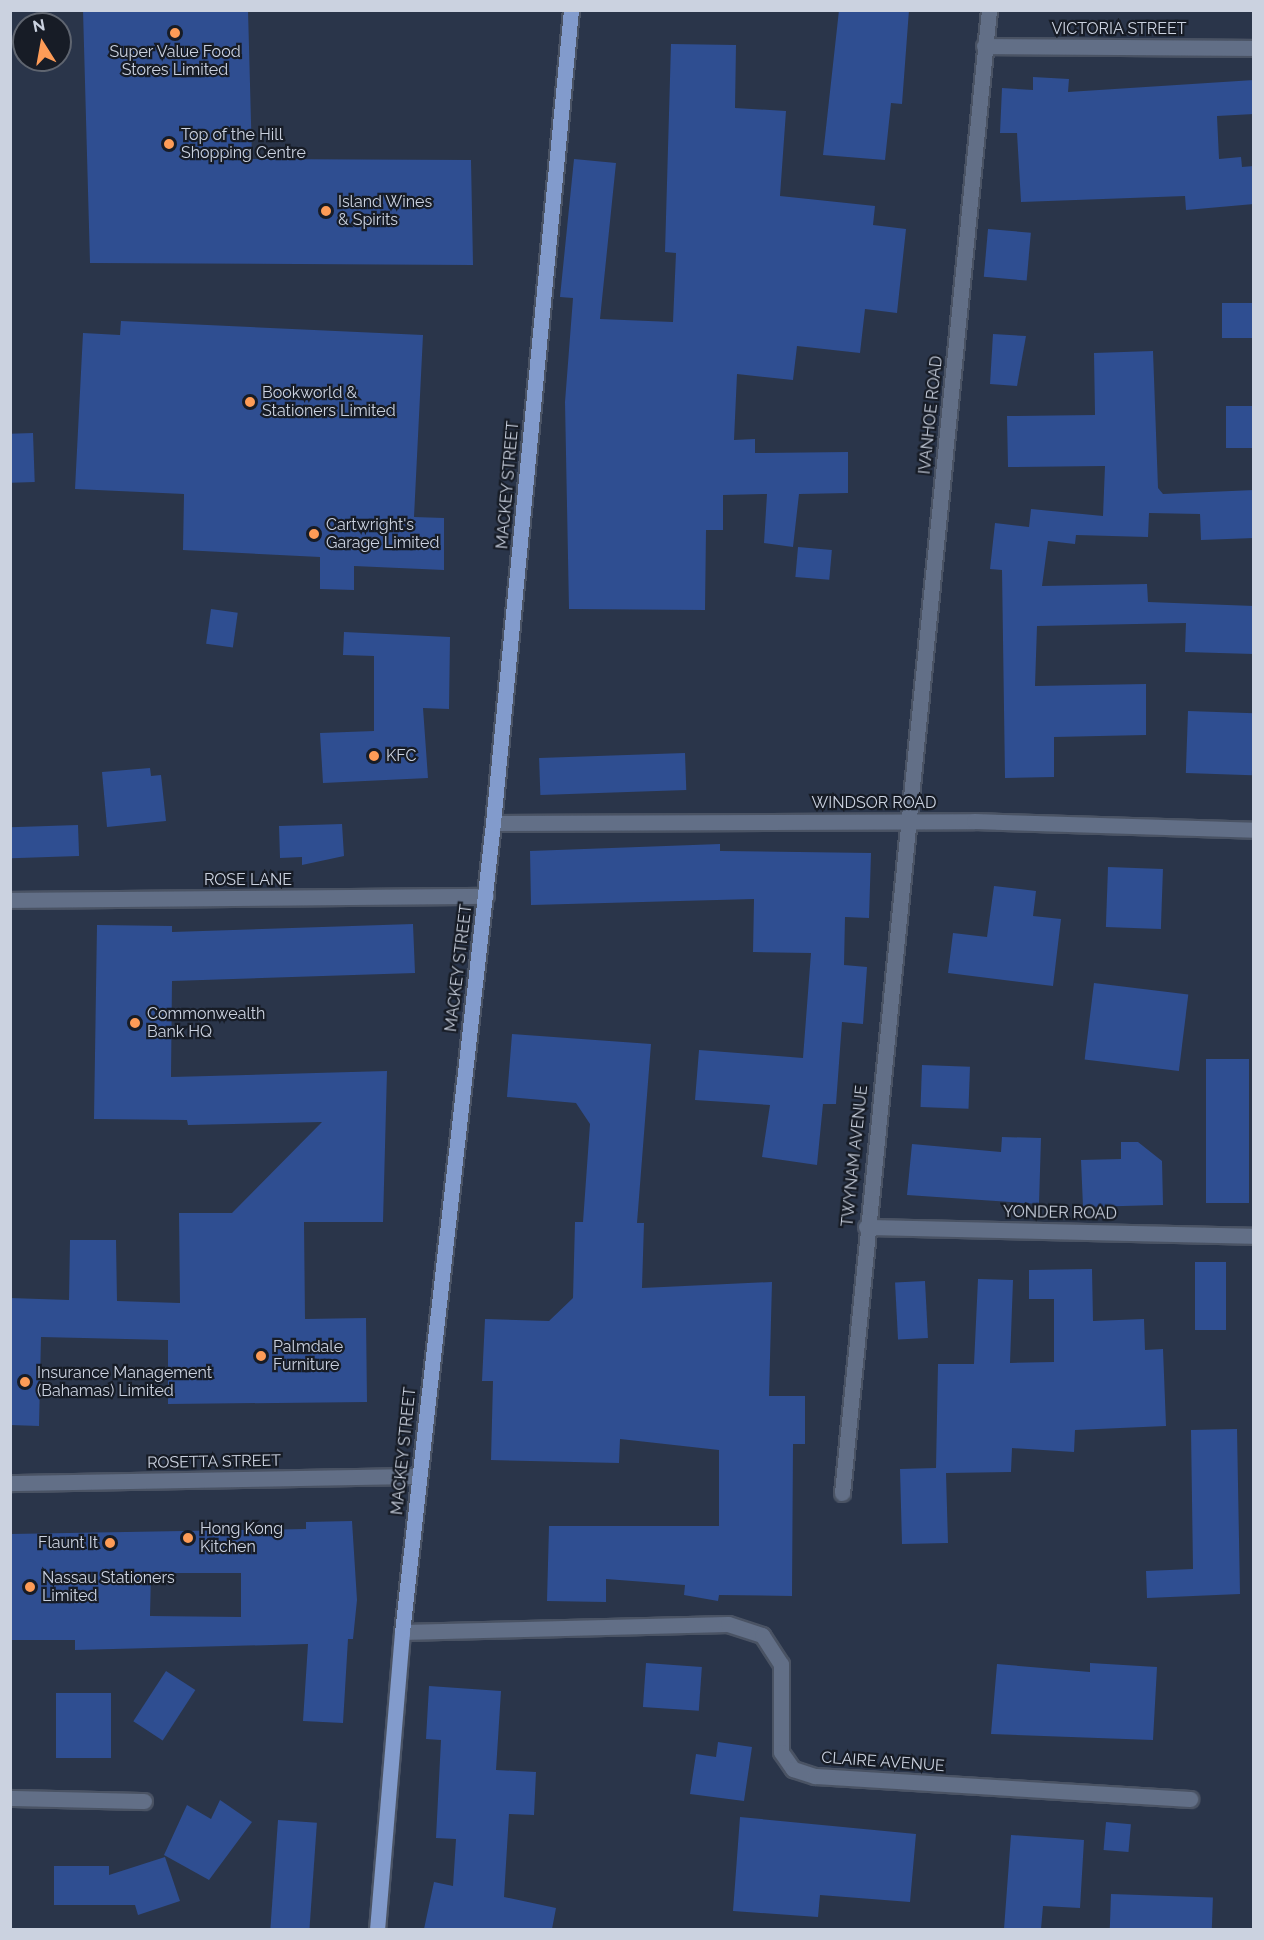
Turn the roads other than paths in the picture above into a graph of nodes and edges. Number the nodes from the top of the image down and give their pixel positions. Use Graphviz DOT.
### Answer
graph roads {
  1 [pos="572,10"];
  2 [pos="989,10"];
  3 [pos="984,46"];
  4 [pos="1254,48"];
  5 [pos="494,823"];
  6 [pos="907,823"];
  7 [pos="1254,830"];
  8 [pos="486,896"];
  9 [pos="10,900"];
  10 [pos="866,1227"];
  11 [pos="1254,1236"];
  12 [pos="419,1476"];
  13 [pos="10,1483"];
  14 [pos="842,1492"];
  15 [pos="402,1632"];
  16 [pos="10,1798"];
  17 [pos="1190,1799"];
  18 [pos="144,1801"];
  19 [pos="377,1929"];
  1 -- 5 [label="main road, MACKEY STREET"];
  2 -- 3 [label="street, IVANHOE ROAD"];
  3 -- 4 [label="street, VICTORIA STREET"];
  3 -- 6 [label="street, IVANHOE ROAD"];
  5 -- 6 [label="street, WINDSOR ROAD"];
  5 -- 8 [label="main road, MACKEY STREET"];
  6 -- 7 [label="street, WINDSOR ROAD"];
  6 -- 10 [label="street, TWYNAM AVENUE"];
  8 -- 9 [label="street, ROSE LANE"];
  8 -- 12 [label="main road, MACKEY STREET"];
  10 -- 11 [label="street, YONDER ROAD"];
  10 -- 14 [label="street, TWYNAM AVENUE"];
  12 -- 13 [label="street, ROSETTA STREET"];
  12 -- 15 [label="main road, MACKEY STREET"];
  15 -- 17 [label="street, CLAIRE AVENUE"];
  15 -- 19 [label="main road, MACKEY STREET"];
  16 -- 18 [label="street"];
}
